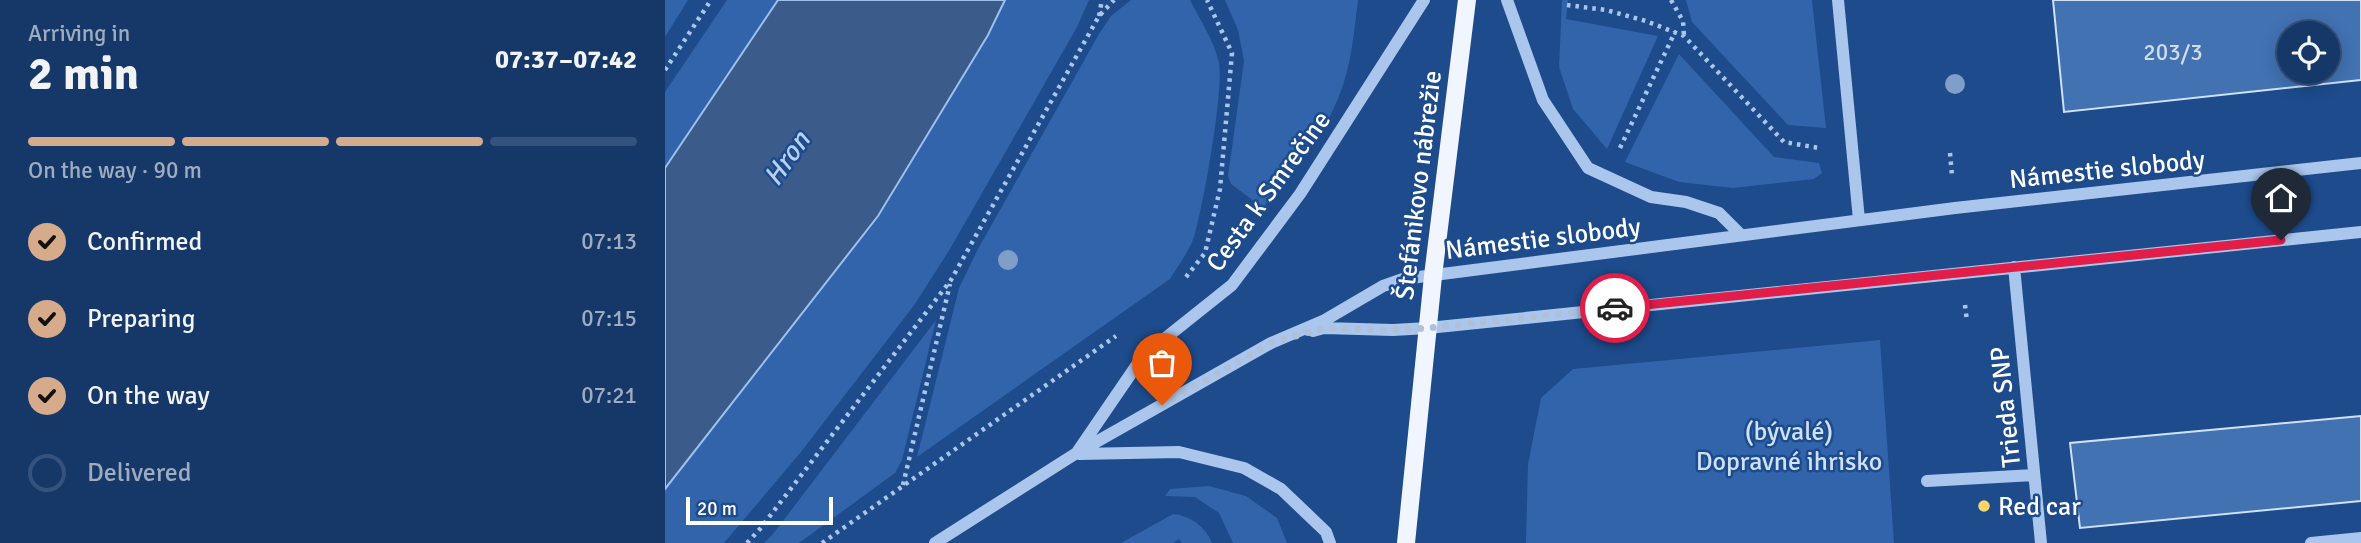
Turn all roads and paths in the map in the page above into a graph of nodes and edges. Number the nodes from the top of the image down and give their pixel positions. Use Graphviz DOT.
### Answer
graph roads {
  1 [pos="711,0"];
  2 [pos="1102,0"];
  3 [pos="1114,0"];
  4 [pos="1206,0"];
  5 [pos="1424,0"];
  6 [pos="1467,0"];
  7 [pos="1507,0"];
  8 [pos="1671,0"];
  9 [pos="1838,0"];
  10 [pos="1567,5"];
  11 [pos="1099,16"];
  12 [pos="1675,32"];
  13 [pos="1684,37"];
  14 [pos="665,70"];
  15 [pos="1819,148"];
  16 [pos="1949,153"];
  17 [pos="2361,163"];
  18 [pos="1607,177"];
  19 [pos="1952,182"];
  20 [pos="1859,220"];
  21 [pos="2361,232"];
  22 [pos="1741,235"];
  23 [pos="2014,267"];
  24 [pos="1433,276"];
  25 [pos="951,279"];
  26 [pos="1181,284"];
  27 [pos="1965,301"];
  28 [pos="1967,321"];
  29 [pos="1428,328"];
  30 [pos="1117,334"];
  31 [pos="1286,337"];
  32 [pos="1075,454"];
  33 [pos="2034,475"];
  34 [pos="1927,481"];
  35 [pos="903,485"];
  36 [pos="2361,538"];
  37 [pos="747,543"];
  38 [pos="822,543"];
  39 [pos="935,543"];
  40 [pos="1330,543"];
  41 [pos="1406,543"];
  42 [pos="2041,543"];
  43 [pos="2311,543"];
  1 -- 14 [label="path"];
  2 -- 11 [label="path"];
  3 -- 11 [label="path"];
  4 -- 26 [label="path"];
  5 -- 32 [label="street, Cesta k Smrečine"];
  6 -- 24 [label="main road, Štefánikovo nábrežie"];
  7 -- 18 [label="street, Námestie slobody"];
  8 -- 13 [label="path"];
  9 -- 20 [label="street"];
  10 -- 12 [label="path"];
  11 -- 25 [label="path"];
  12 -- 13 [label="path"];
  12 -- 18 [label="path"];
  13 -- 15 [label="path"];
  16 -- 19 [label="path"];
  17 -- 20 [label="street, Námestie slobody"];
  18 -- 22 [label="street, Námestie slobody"];
  20 -- 22 [label="street, Námestie slobody"];
  21 -- 23 [label="street"];
  22 -- 24 [label="street, Námestie slobody"];
  23 -- 29 [label="street"];
  23 -- 33 [label="street, Trieda SNP"];
  24 -- 29 [label="main road, Štefánikovo nábrežie"];
  24 -- 31 [label="street, Cesta k Smrečine"];
  25 -- 35 [label="path"];
  25 -- 37 [label="path"];
  27 -- 28 [label="path"];
  29 -- 31 [label="street, Cesta k Smrečine"];
  29 -- 41 [label="main road, Štefánikovo nábrežie"];
  30 -- 35 [label="path"];
  31 -- 32 [label="street, Cesta k Smrečine"];
  32 -- 39 [label="street, Cesta k Smrečine"];
  32 -- 40 [label="street"];
  33 -- 34 [label="street"];
  33 -- 42 [label="street, Trieda SNP"];
  35 -- 38 [label="path"];
  36 -- 43 [label="street"];
}
